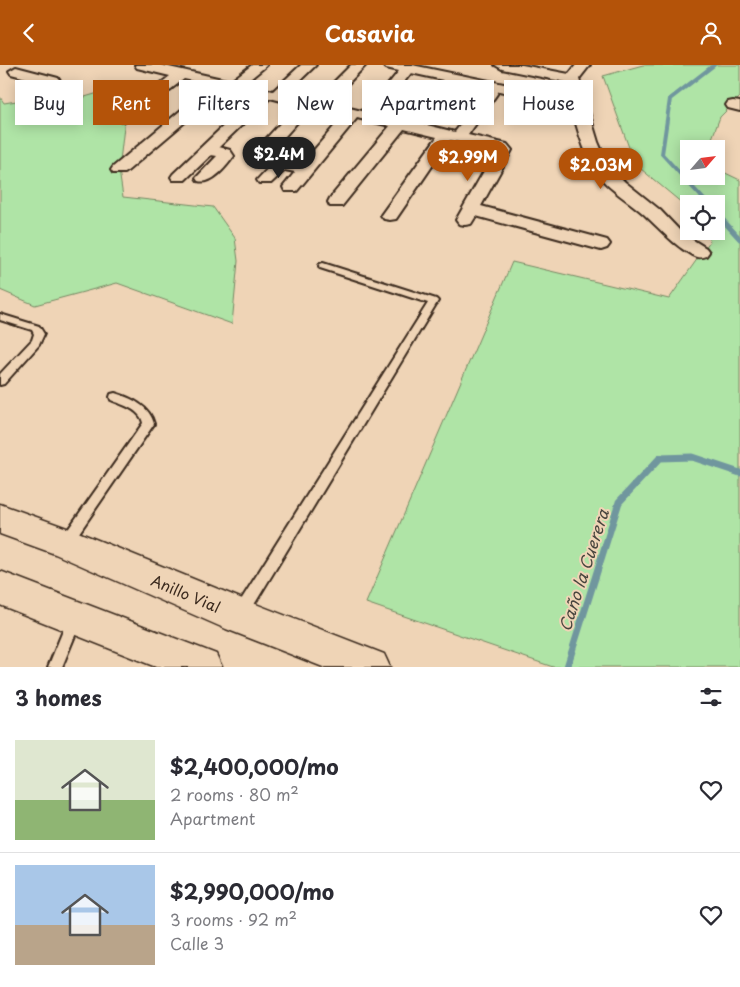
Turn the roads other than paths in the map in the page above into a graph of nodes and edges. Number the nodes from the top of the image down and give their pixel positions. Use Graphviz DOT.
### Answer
graph roads {
  1 [pos="208,65"];
  2 [pos="260,65"];
  3 [pos="309,65"];
  4 [pos="360,65"];
  5 [pos="391,65"];
  6 [pos="502,65"];
  7 [pos="583,65"];
  8 [pos="152,66"];
  9 [pos="408,68"];
  10 [pos="16,71"];
  11 [pos="187,75"];
  12 [pos="452,77"];
  13 [pos="572,79"];
  14 [pos="48,80"];
  15 [pos="208,80"];
  16 [pos="236,80"];
  17 [pos="342,80"];
  18 [pos="396,80"];
  19 [pos="449,80"];
  20 [pos="496,86"];
  21 [pos="169,87"];
  22 [pos="504,88"];
  23 [pos="268,93"];
  24 [pos="272,94"];
  25 [pos="278,95"];
  26 [pos="352,113"];
  27 [pos="362,115"];
  28 [pos="179,123"];
  29 [pos="291,125"];
  30 [pos="406,125"];
  31 [pos="453,136"];
  32 [pos="207,150"];
  33 [pos="282,164"];
  34 [pos="305,169"];
  35 [pos="119,170"];
  36 [pos="179,177"];
  37 [pos="204,178"];
  38 [pos="265,181"];
  39 [pos="291,187"];
  40 [pos="336,202"];
  41 [pos="390,215"];
  42 [pos="601,244"];
  43 [pos="700,252"];
  44 [pos="323,266"];
  45 [pos="0,317"];
  46 [pos="0,381"];
  47 [pos="115,397"];
  48 [pos="0,519"];
  49 [pos="66,543"];
  50 [pos="0,588"];
  51 [pos="239,616"];
  52 [pos="76,617"];
  53 [pos="55,667"];
  54 [pos="203,667"];
  55 [pos="372,667"];
  1 -- 11 [label="street"];
  2 -- 16 [label="street"];
  3 -- 24 [label="street"];
  4 -- 17 [label="street"];
  5 -- 9 [label="street"];
  6 -- 13 [label="street"];
  7 -- 13 [label="street"];
  8 -- 11 [label="street"];
  9 -- 12 [label="street"];
  9 -- 18 [label="street"];
  10 -- 14 [label="street"];
  11 -- 15 [label="street"];
  11 -- 21 [label="street"];
  12 -- 19 [label="street"];
  12 -- 20 [label="street"];
  13 -- 43 [label="street"];
  20 -- 22 [label="street"];
  20 -- 31 [label="street"];
  23 -- 24 [label="street"];
  24 -- 25 [label="street"];
  24 -- 32 [label="street"];
  26 -- 27 [label="street"];
  27 -- 34 [label="street"];
  28 -- 35 [label="street"];
  29 -- 33 [label="street"];
  30 -- 31 [label="street"];
  30 -- 40 [label="street"];
  31 -- 41 [label="street"];
  31 -- 42 [label="street"];
  32 -- 36 [label="street"];
  32 -- 37 [label="street"];
  33 -- 34 [label="street"];
  33 -- 38 [label="street"];
  34 -- 39 [label="street"];
  44 -- 51 [label="lane"];
  45 -- 46 [label="lane"];
  47 -- 49 [label="lane"];
  48 -- 49 [label="highway, Anillo Vial"];
  49 -- 51 [label="highway, Anillo Vial"];
  50 -- 52 [label="highway"];
  51 -- 55 [label="highway, Anillo Vial"];
  52 -- 53 [label="lane"];
  52 -- 54 [label="highway"];
}
